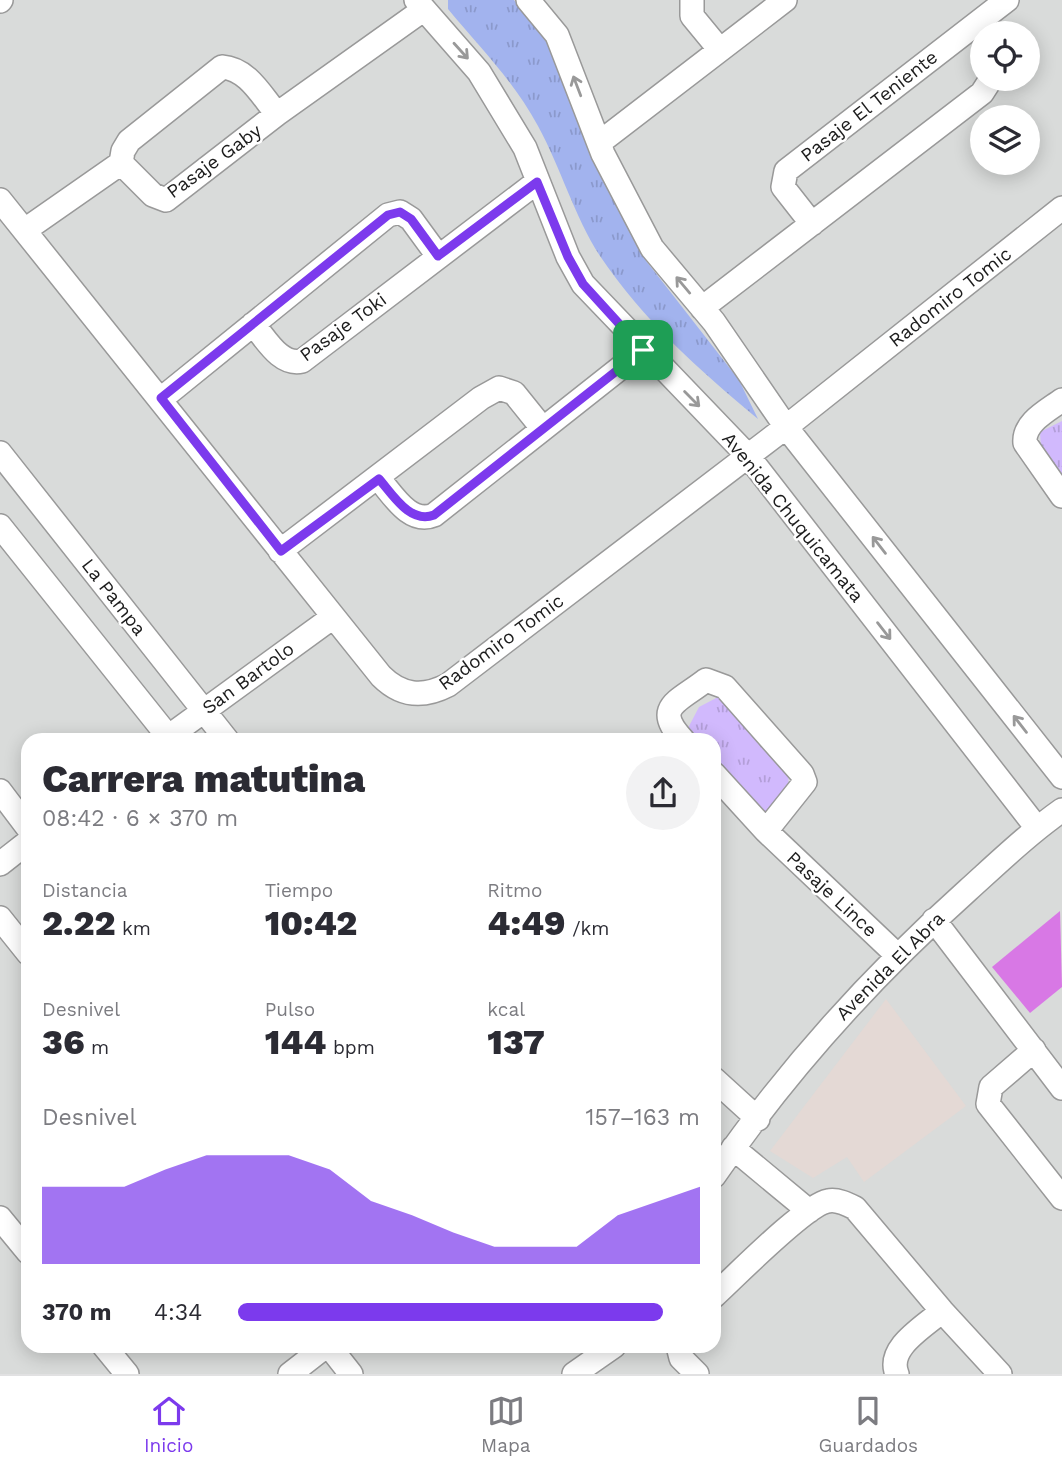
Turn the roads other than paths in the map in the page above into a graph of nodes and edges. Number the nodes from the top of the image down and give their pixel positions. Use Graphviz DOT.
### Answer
graph roads {
  1 [pos="528,0"];
  2 [pos="692,0"];
  3 [pos="785,0"];
  4 [pos="1007,0"];
  5 [pos="420,5"];
  6 [pos="989,21"];
  7 [pos="970,40"];
  8 [pos="720,50"];
  9 [pos="983,91"];
  10 [pos="277,114"];
  11 [pos="599,143"];
  12 [pos="121,163"];
  13 [pos="537,182"];
  14 [pos="0,200"];
  15 [pos="1062,208"];
  16 [pos="812,224"];
  17 [pos="25,230"];
  18 [pos="438,256"];
  19 [pos="702,309"];
  20 [pos="253,324"];
  21 [pos="643,350"];
  22 [pos="161,398"];
  23 [pos="1062,400"];
  24 [pos="786,426"];
  25 [pos="543,429"];
  26 [pos="0,453"];
  27 [pos="748,456"];
  28 [pos="379,479"];
  29 [pos="1062,496"];
  30 [pos="0,526"];
  31 [pos="281,551"];
  32 [pos="333,617"];
  33 [pos="204,710"];
  34 [pos="163,733"];
  35 [pos="175,733"];
  36 [pos="222,733"];
  37 [pos="676,733"];
  38 [pos="1062,777"];
  39 [pos="721,782"];
  40 [pos="0,790"];
  41 [pos="1062,810"];
  42 [pos="21,818"];
  43 [pos="1037,828"];
  44 [pos="766,831"];
  45 [pos="21,848"];
  46 [pos="0,864"];
  47 [pos="0,918"];
  48 [pos="934,920"];
  49 [pos="21,944"];
  50 [pos="898,956"];
  51 [pos="1034,1051"];
  52 [pos="721,1085"];
  53 [pos="1062,1088"];
  54 [pos="758,1119"];
  55 [pos="733,1148"];
  56 [pos="721,1166"];
  57 [pos="1062,1198"];
  58 [pos="819,1206"];
  59 [pos="0,1218"];
  60 [pos="21,1244"];
  61 [pos="721,1290"];
  62 [pos="942,1311"];
  63 [pos="110,1353"];
  64 [pos="318,1353"];
  65 [pos="334,1353"];
  66 [pos="605,1353"];
  67 [pos="613,1353"];
  68 [pos="680,1353"];
  69 [pos="127,1374"];
  70 [pos="290,1374"];
  71 [pos="351,1374"];
  72 [pos="574,1374"];
  73 [pos="606,1374"];
  74 [pos="696,1374"];
  75 [pos="897,1374"];
  76 [pos="1000,1374"];
  11 -- 1 [label="street, one-way"];
  2 -- 8 [label="street"];
  3 -- 8 [label="street"];
  4 -- 6 [label="street, Pasaje El Teniente"];
  5 -- 10 [label="street, Pasaje Gaby"];
  5 -- 13 [label="street, Avenida Chuquicamata, one-way"];
  7 -- 16 [label="street, Pasaje El Teniente"];
  8 -- 11 [label="street"];
  9 -- 16 [label="street"];
  10 -- 12 [label="street, Pasaje Gaby"];
  10 -- 12 [label="street, Pasaje Gaby"];
  19 -- 11 [label="street, one-way"];
  12 -- 17 [label="street, Pasaje Gaby"];
  13 -- 18 [label="street, Pasaje Toki"];
  13 -- 21 [label="street, Avenida Chuquicamata"];
  14 -- 17 [label="street, Radomiro Tomic"];
  15 -- 24 [label="street, Radomiro Tomic"];
  16 -- 19 [label="street"];
  17 -- 22 [label="street, Radomiro Tomic"];
  18 -- 20 [label="street, Pasaje Toki"];
  18 -- 20 [label="street"];
  19 -- 24 [label="street"];
  20 -- 22 [label="street"];
  21 -- 25 [label="street"];
  21 -- 27 [label="street, Avenida Chuquicamata, one-way"];
  22 -- 31 [label="street, Radomiro Tomic"];
  23 -- 29 [label="street"];
  24 -- 27 [label="street, Radomiro Tomic"];
  38 -- 24 [label="street, one-way"];
  25 -- 28 [label="street"];
  25 -- 28 [label="street"];
  26 -- 33 [label="street, La Pampa"];
  27 -- 32 [label="street, Radomiro Tomic"];
  27 -- 43 [label="street, Avenida Chuquicamata, one-way"];
  28 -- 31 [label="street"];
  30 -- 34 [label="street"];
  31 -- 32 [label="street, Radomiro Tomic"];
  32 -- 33 [label="street, San Bartolo"];
  33 -- 35 [label="street, San Bartolo"];
  33 -- 36 [label="street, La Pampa"];
  37 -- 44 [label="street"];
  39 -- 44 [label="street, Pasaje Lince"];
  40 -- 42 [label="street"];
  41 -- 43 [label="street, Avenida El Abra"];
  43 -- 48 [label="street, Avenida El Abra"];
  44 -- 50 [label="street, Pasaje Lince"];
  45 -- 46 [label="street"];
  47 -- 49 [label="street"];
  48 -- 50 [label="street, Avenida El Abra"];
  48 -- 51 [label="street"];
  50 -- 54 [label="street, Avenida El Abra"];
  51 -- 53 [label="street"];
  51 -- 57 [label="street"];
  52 -- 54 [label="street"];
  54 -- 55 [label="street, Avenida El Abra"];
  55 -- 56 [label="street, Avenida El Abra"];
  55 -- 58 [label="street"];
  58 -- 61 [label="street"];
  58 -- 62 [label="street"];
  59 -- 60 [label="street"];
  62 -- 75 [label="street"];
  62 -- 76 [label="street"];
  63 -- 69 [label="street"];
  64 -- 70 [label="street"];
  65 -- 71 [label="street"];
  66 -- 72 [label="street"];
  67 -- 73 [label="street"];
  68 -- 74 [label="street"];
}
